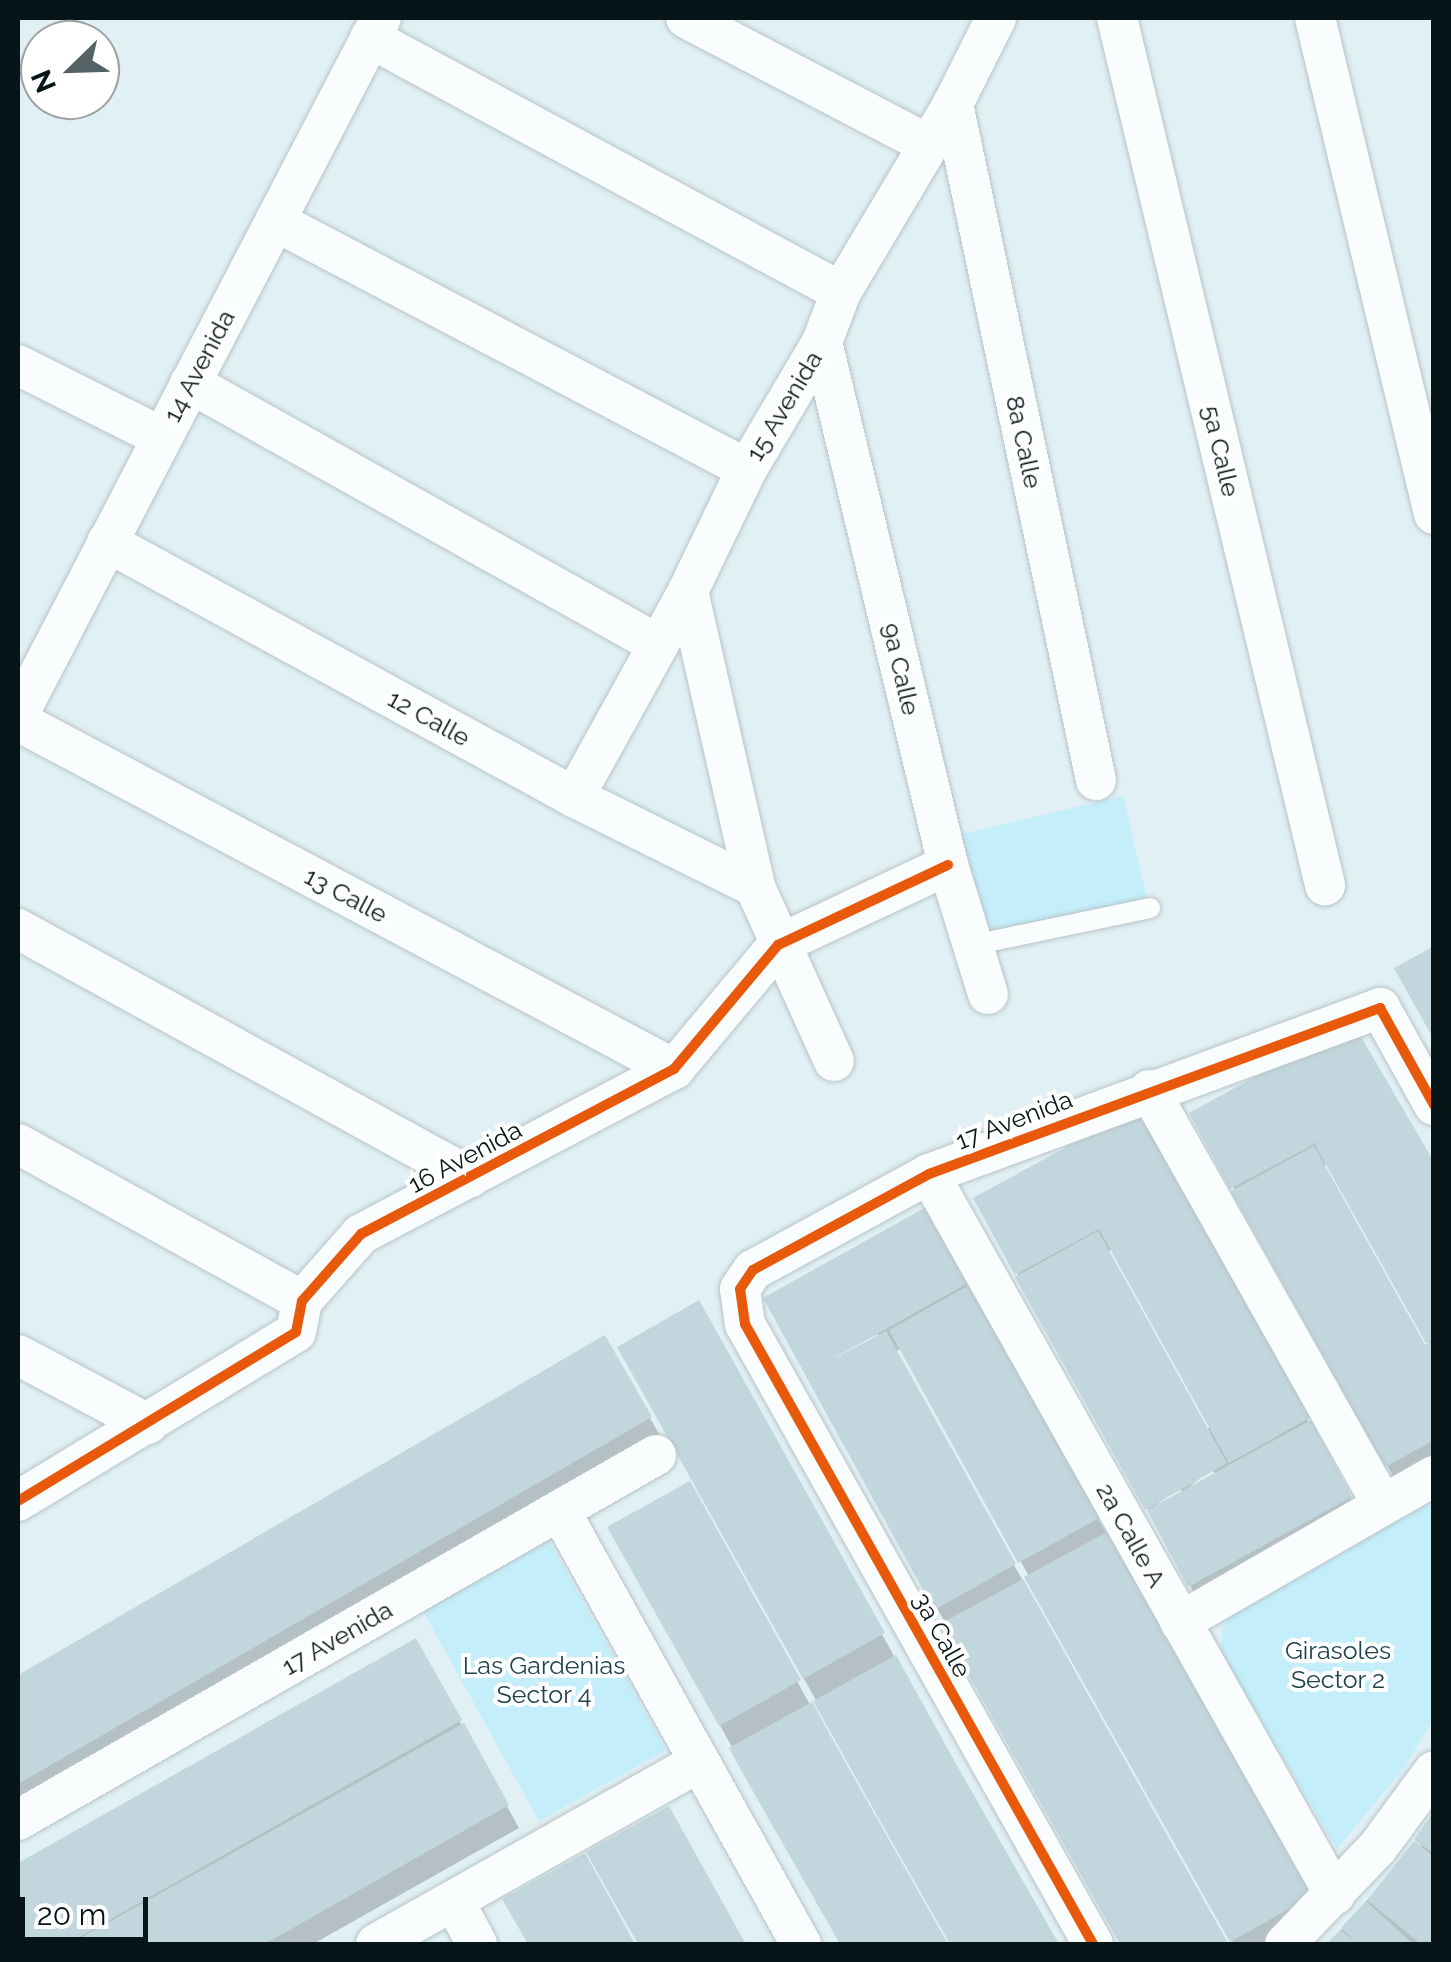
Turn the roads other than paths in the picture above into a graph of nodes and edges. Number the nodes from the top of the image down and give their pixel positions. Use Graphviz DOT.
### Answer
graph roads {
  1 [pos="686,18"];
  2 [pos="996,18"];
  3 [pos="1117,18"];
  4 [pos="1315,18"];
  5 [pos="375,28"];
  6 [pos="952,104"];
  7 [pos="927,144"];
  8 [pos="275,221"];
  9 [pos="841,292"];
  10 [pos="822,342"];
  11 [pos="18,365"];
  12 [pos="190,383"];
  13 [pos="162,438"];
  14 [pos="747,469"];
  15 [pos="1434,514"];
  16 [pos="107,542"];
  17 [pos="688,592"];
  18 [pos="657,644"];
  19 [pos="18,718"];
  20 [pos="1096,780"];
  21 [pos="574,797"];
  22 [pos="948,864"];
  23 [pos="1325,885"];
  24 [pos="755,887"];
  25 [pos="1150,908"];
  26 [pos="18,929"];
  27 [pos="972,945"];
  28 [pos="778,946"];
  29 [pos="988,994"];
  30 [pos="834,1061"];
  31 [pos="674,1069"];
  32 [pos="1149,1090"];
  33 [pos="1434,1105"];
  34 [pos="18,1144"];
  35 [pos="929,1174"];
  36 [pos="470,1177"];
  37 [pos="302,1300"];
  38 [pos="756,1344"];
  39 [pos="18,1354"];
  40 [pos="148,1424"];
  41 [pos="656,1455"];
  42 [pos="1434,1476"];
  43 [pos="18,1501"];
  44 [pos="1382,1504"];
  45 [pos="560,1511"];
  46 [pos="1180,1622"];
  47 [pos="697,1763"];
  48 [pos="1434,1771"];
  49 [pos="18,1820"];
  50 [pos="1335,1895"];
  51 [pos="454,1902"];
  52 [pos="376,1944"];
  53 [pos="477,1944"];
  54 [pos="801,1944"];
  55 [pos="1092,1944"];
  56 [pos="1284,1944"];
  1 -- 7 [label="street"];
  2 -- 6 [label="street, 15 Avenida"];
  3 -- 23 [label="street, 5a Calle"];
  4 -- 15 [label="street"];
  5 -- 8 [label="street, 14 Avenida"];
  5 -- 9 [label="street"];
  6 -- 7 [label="street, 15 Avenida"];
  6 -- 20 [label="street, 8a Calle"];
  7 -- 9 [label="street, 15 Avenida"];
  8 -- 12 [label="street, 14 Avenida"];
  8 -- 14 [label="street"];
  9 -- 10 [label="street, 15 Avenida"];
  10 -- 14 [label="street, 15 Avenida"];
  10 -- 22 [label="street, 9a Calle"];
  11 -- 13 [label="street"];
  12 -- 13 [label="street, 14 Avenida"];
  12 -- 18 [label="street"];
  13 -- 16 [label="street, 14 Avenida"];
  14 -- 17 [label="street, 15 Avenida"];
  16 -- 19 [label="street, 14 Avenida"];
  16 -- 21 [label="street, 12 Calle"];
  17 -- 18 [label="street, 15 Avenida"];
  17 -- 24 [label="street"];
  18 -- 21 [label="street, 15 Avenida"];
  19 -- 31 [label="street, 13 Calle"];
  21 -- 24 [label="street, 12 Calle"];
  22 -- 27 [label="street, 9a Calle"];
  22 -- 28 [label="street, 16 Avenida"];
  24 -- 28 [label="street"];
  25 -- 27 [label="lane"];
  26 -- 36 [label="street"];
  27 -- 29 [label="street, 9a Calle"];
  28 -- 30 [label="street"];
  28 -- 31 [label="street, 16 Avenida"];
  31 -- 36 [label="street, 16 Avenida"];
  32 -- 33 [label="street, 17 Avenida"];
  32 -- 35 [label="street, 17 Avenida"];
  32 -- 44 [label="street"];
  34 -- 37 [label="street"];
  35 -- 38 [label="street, 17 Avenida"];
  35 -- 46 [label="street, 2a Calle A"];
  36 -- 37 [label="street, 16 Avenida"];
  37 -- 40 [label="street, 16 Avenida"];
  38 -- 55 [label="street, 3a Calle"];
  39 -- 40 [label="street"];
  40 -- 43 [label="street, 16 Avenida"];
  41 -- 45 [label="street, 17 Avenida"];
  42 -- 44 [label="street"];
  44 -- 46 [label="street"];
  45 -- 47 [label="street"];
  45 -- 49 [label="street, 17 Avenida"];
  46 -- 50 [label="street, 2a Calle A"];
  47 -- 51 [label="street"];
  47 -- 54 [label="street"];
  48 -- 50 [label="street"];
  50 -- 56 [label="street"];
  51 -- 52 [label="street"];
  51 -- 53 [label="street"];
}
